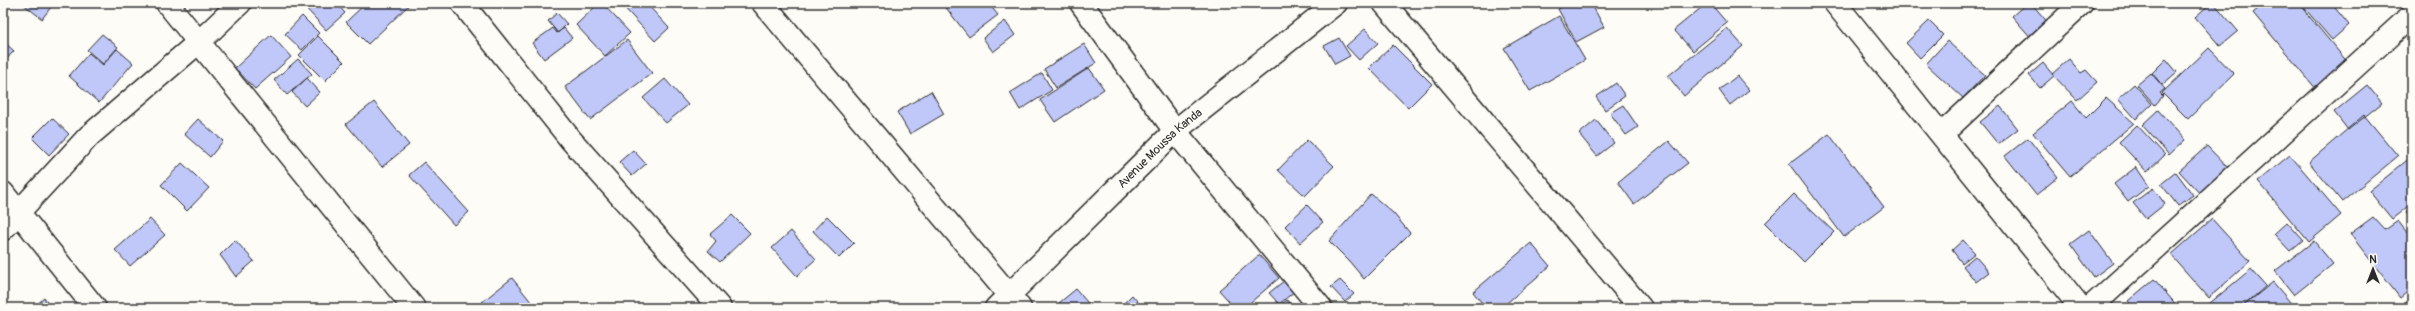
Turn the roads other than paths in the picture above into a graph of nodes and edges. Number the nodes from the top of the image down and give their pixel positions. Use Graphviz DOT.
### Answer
graph roads {
  1 [pos="167,3"];
  2 [pos="240,3"];
  3 [pos="462,3"];
  4 [pos="763,3"];
  5 [pos="1081,3"];
  6 [pos="1336,3"];
  7 [pos="1384,3"];
  8 [pos="1835,3"];
  9 [pos="2082,3"];
  10 [pos="2412,15"];
  11 [pos="200,42"];
  12 [pos="1175,131"];
  13 [pos="1942,134"];
  14 [pos="3,193"];
  15 [pos="20,213"];
  16 [pos="3,229"];
  17 [pos="1008,304"];
  18 [pos="95,308"];
  19 [pos="414,308"];
  20 [pos="720,308"];
  21 [pos="1321,308"];
  22 [pos="1640,308"];
  23 [pos="2081,308"];
  24 [pos="2090,308"];
  1 -- 11 [label="street"];
  2 -- 11 [label="street"];
  3 -- 20 [label="street"];
  4 -- 17 [label="street"];
  5 -- 12 [label="street"];
  6 -- 12 [label="street, Avenue Moussa Kanda"];
  7 -- 22 [label="street"];
  8 -- 13 [label="street"];
  9 -- 13 [label="street"];
  10 -- 24 [label="street"];
  11 -- 15 [label="street"];
  11 -- 19 [label="street"];
  12 -- 17 [label="street, Avenue Moussa Kanda"];
  12 -- 21 [label="street"];
  13 -- 23 [label="street"];
  14 -- 15 [label="street"];
  15 -- 16 [label="street"];
  15 -- 18 [label="street"];
}
